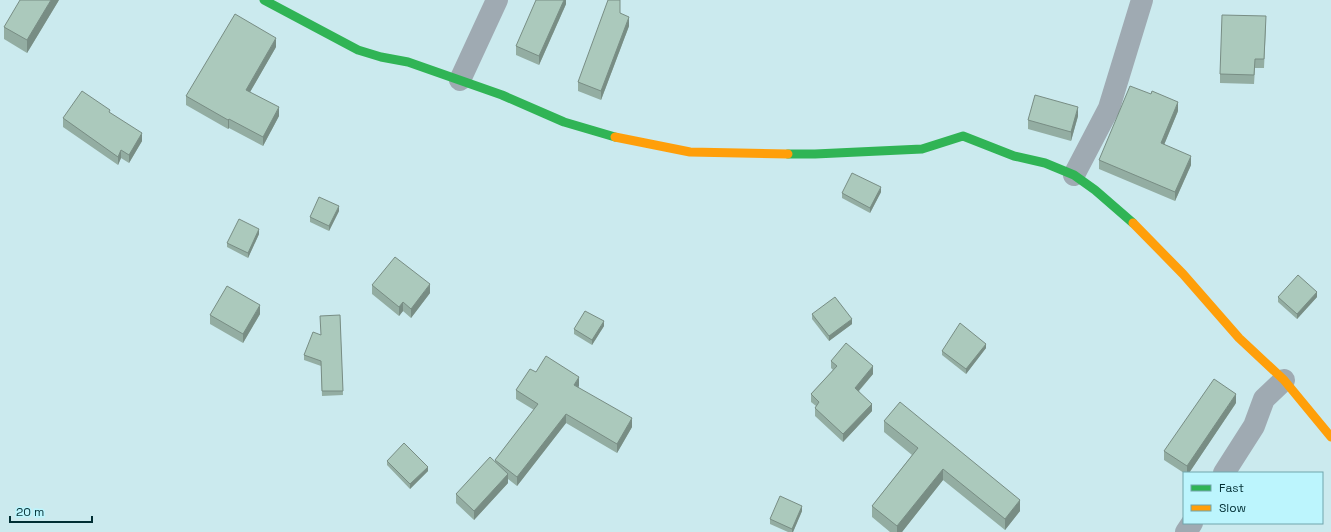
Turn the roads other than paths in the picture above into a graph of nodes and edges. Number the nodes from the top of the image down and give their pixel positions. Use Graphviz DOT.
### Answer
graph roads {
  1 [pos="264,0"];
  2 [pos="497,0"];
  3 [pos="1142,0"];
  4 [pos="460,80"];
  5 [pos="1074,175"];
  6 [pos="1284,380"];
  7 [pos="1331,437"];
  8 [pos="1225,472"];
  1 -- 4 [label="street"];
  2 -- 4 [label="street"];
  3 -- 5 [label="street"];
  4 -- 5 [label="street"];
  5 -- 6 [label="street"];
  6 -- 7 [label="street"];
  6 -- 8 [label="street"];
}
